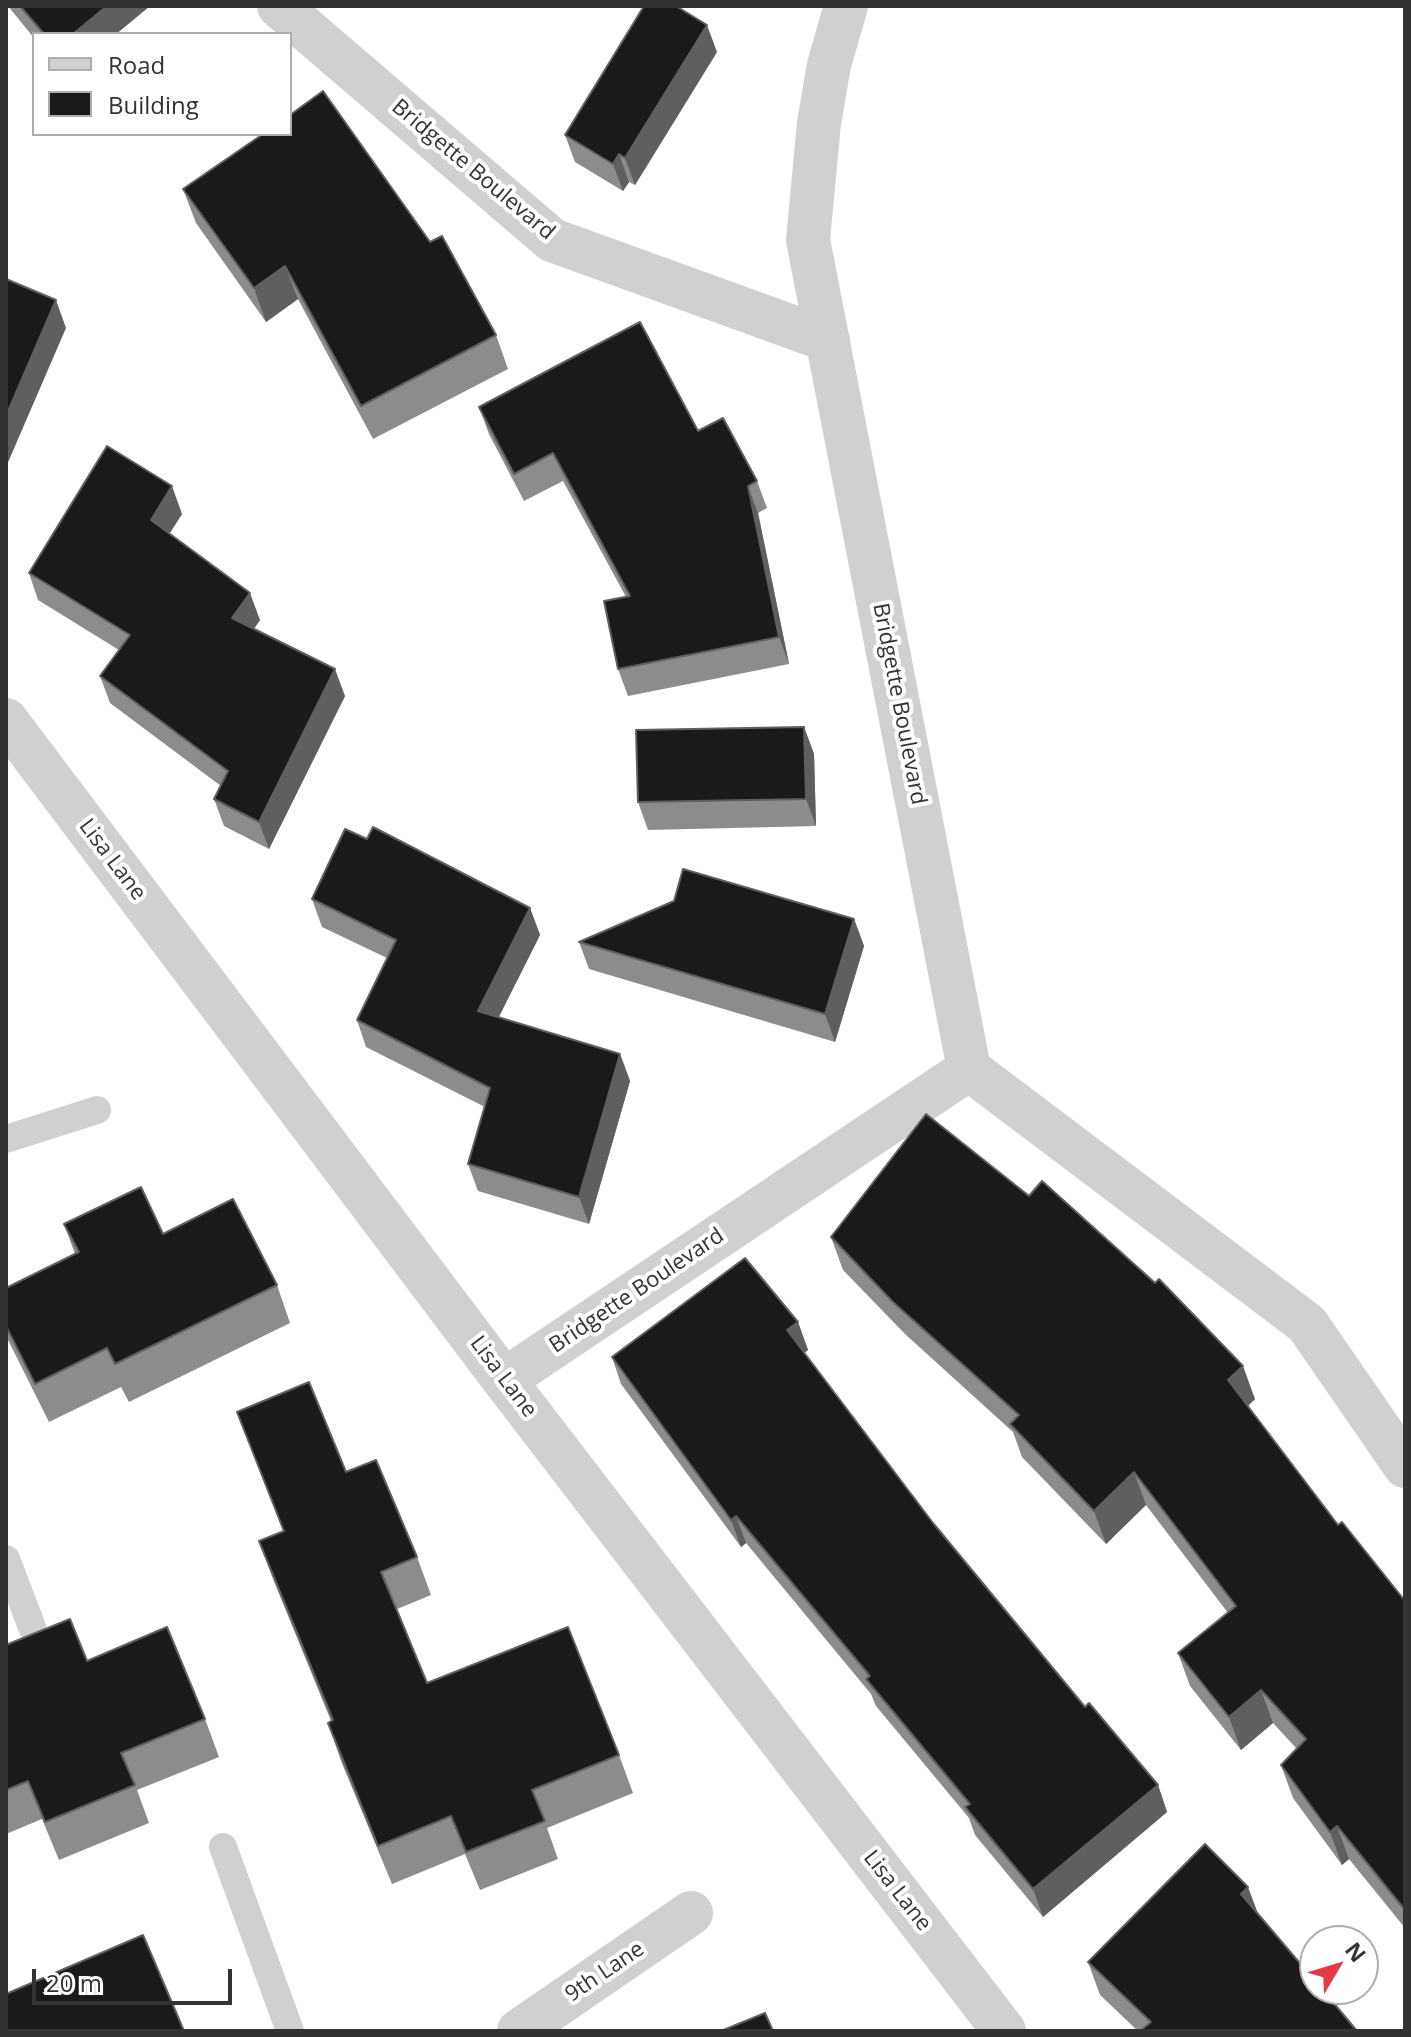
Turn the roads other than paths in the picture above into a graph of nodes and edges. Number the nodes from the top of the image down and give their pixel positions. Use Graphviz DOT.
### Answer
graph roads {
  1 [pos="279,6"];
  2 [pos="846,6"];
  3 [pos="828,340"];
  4 [pos="6,720"];
  5 [pos="969,1069"];
  6 [pos="97,1110"];
  7 [pos="6,1139"];
  8 [pos="504,1380"];
  9 [pos="1357,1396"];
  10 [pos="1405,1406"];
  11 [pos="1405,1466"];
  12 [pos="6,1559"];
  13 [pos="32,1627"];
  14 [pos="223,1847"];
  15 [pos="691,1913"];
  16 [pos="290,2031"];
  17 [pos="519,2031"];
  18 [pos="1004,2031"];
  1 -- 3 [label="street, Bridgette Boulevard"];
  2 -- 3 [label="street, Bridgette Boulevard"];
  3 -- 5 [label="street, Bridgette Boulevard"];
  4 -- 8 [label="street, Lisa Lane"];
  5 -- 8 [label="street, Bridgette Boulevard"];
  5 -- 9 [label="street"];
  6 -- 7 [label="lane"];
  8 -- 18 [label="street, Lisa Lane"];
  9 -- 10 [label="street"];
  9 -- 11 [label="street"];
  12 -- 13 [label="lane"];
  14 -- 16 [label="lane"];
  15 -- 17 [label="street, 9th Lane"];
}
